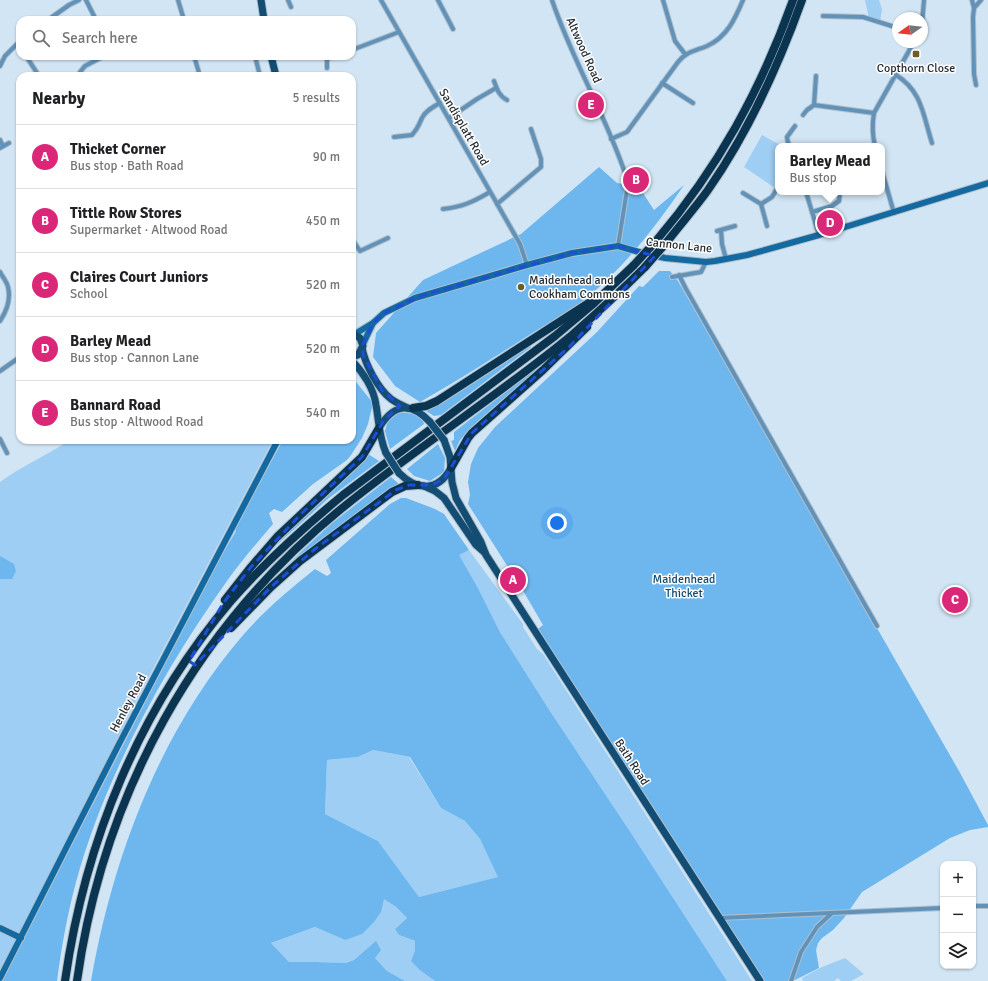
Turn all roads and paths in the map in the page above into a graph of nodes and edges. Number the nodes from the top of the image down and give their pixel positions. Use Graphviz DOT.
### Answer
graph roads {
  1 [pos="79,0"];
  2 [pos="86,0"];
  3 [pos="178,0"];
  4 [pos="261,0"];
  5 [pos="288,0"];
  6 [pos="381,0"];
  7 [pos="438,0"];
  8 [pos="552,0"];
  9 [pos="663,0"];
  10 [pos="743,0"];
  11 [pos="793,0"];
  12 [pos="802,0"];
  13 [pos="924,0"];
  14 [pos="972,0"];
  15 [pos="981,0"];
  16 [pos="291,7"];
  17 [pos="974,8"];
  18 [pos="923,12"];
  19 [pos="54,16"];
  20 [pos="94,16"];
  21 [pos="183,16"];
  22 [pos="263,16"];
  23 [pos="823,16"];
  24 [pos="892,26"];
  25 [pos="453,29"];
  26 [pos="399,32"];
  27 [pos="16,46"];
  28 [pos="356,48"];
  29 [pos="911,48"];
  30 [pos="684,54"];
  31 [pos="29,60"];
  32 [pos="96,60"];
  33 [pos="195,60"];
  34 [pos="255,60"];
  35 [pos="271,60"];
  36 [pos="326,60"];
  37 [pos="0,66"];
  38 [pos="327,68"];
  39 [pos="36,72"];
  40 [pos="80,72"];
  41 [pos="199,72"];
  42 [pos="259,72"];
  43 [pos="275,72"];
  44 [pos="896,75"];
  45 [pos="816,76"];
  46 [pos="494,81"];
  47 [pos="662,83"];
  48 [pos="976,85"];
  49 [pos="496,88"];
  50 [pos="507,100"];
  51 [pos="440,103"];
  52 [pos="693,103"];
  53 [pos="814,105"];
  54 [pos="874,113"];
  55 [pos="803,115"];
  56 [pos="449,118"];
  57 [pos="795,126"];
  58 [pos="532,130"];
  59 [pos="394,137"];
  60 [pos="611,139"];
  61 [pos="0,140"];
  62 [pos="9,143"];
  63 [pos="788,143"];
  64 [pos="874,143"];
  65 [pos="932,143"];
  66 [pos="2,147"];
  67 [pos="885,182"];
  68 [pos="988,183"];
  69 [pos="490,192"];
  70 [pos="775,192"];
  71 [pos="743,193"];
  72 [pos="807,195"];
  73 [pos="840,195"];
  74 [pos="497,204"];
  75 [pos="761,204"];
  76 [pos="442,209"];
  77 [pos="812,212"];
  78 [pos="894,213"];
  79 [pos="735,226"];
  80 [pos="767,226"];
  81 [pos="819,235"];
  82 [pos="388,238"];
  83 [pos="356,245"];
  84 [pos="618,246"];
  85 [pos="726,259"];
  86 [pos="706,262"];
  87 [pos="527,265"];
  88 [pos="0,272"];
  89 [pos="679,275"];
  90 [pos="672,277"];
  91 [pos="606,292"];
  92 [pos="610,301"];
  93 [pos="0,322"];
  94 [pos="373,323"];
  95 [pos="356,332"];
  96 [pos="356,335"];
  97 [pos="362,346"];
  98 [pos="356,356"];
  99 [pos="16,361"];
  100 [pos="356,366"];
  101 [pos="0,371"];
  102 [pos="410,408"];
  103 [pos="379,428"];
  104 [pos="0,439"];
  105 [pos="276,444"];
  106 [pos="7,453"];
  107 [pos="451,468"];
  108 [pos="421,486"];
  109 [pos="486,555"];
  110 [pos="877,626"];
  111 [pos="205,633"];
  112 [pos="204,656"];
  113 [pos="976,906"];
  114 [pos="988,906"];
  115 [pos="940,908"];
  116 [pos="831,914"];
  117 [pos="719,918"];
  118 [pos="0,928"];
  119 [pos="21,938"];
  120 [pos="0,978"];
  121 [pos="65,981"];
  122 [pos="77,981"];
  123 [pos="760,981"];
  124 [pos="791,981"];
  1 -- 19 [label="street"];
  2 -- 20 [label="street"];
  3 -- 21 [label="street"];
  4 -- 22 [label="main road"];
  5 -- 16 [label="street"];
  6 -- 26 [label="street, Sandisplatt Road"];
  7 -- 25 [label="street"];
  8 -- 60 [label="street, Altwood Road"];
  9 -- 30 [label="street"];
  10 -- 30 [label="street"];
  11 -- 91 [label="highway, bridge"];
  12 -- 92 [label="highway, bridge"];
  13 -- 18 [label="street"];
  14 -- 17 [label="street"];
  15 -- 17 [label="street"];
  17 -- 48 [label="street"];
  23 -- 24 [label="street"];
  26 -- 28 [label="street"];
  26 -- 51 [label="street, Sandisplatt Road"];
  27 -- 37 [label="street"];
  29 -- 44 [label="street"];
  30 -- 47 [label="street"];
  31 -- 39 [label="street"];
  32 -- 40 [label="street"];
  33 -- 41 [label="street"];
  34 -- 42 [label="street"];
  35 -- 43 [label="main road"];
  36 -- 38 [label="street"];
  44 -- 54 [label="street"];
  44 -- 65 [label="street"];
  45 -- 53 [label="street"];
  46 -- 49 [label="street"];
  47 -- 52 [label="street"];
  47 -- 60 [label="street"];
  49 -- 50 [label="street"];
  49 -- 56 [label="street"];
  51 -- 56 [label="street, Sandisplatt Road"];
  51 -- 59 [label="street"];
  53 -- 54 [label="street"];
  53 -- 55 [label="street"];
  54 -- 64 [label="street"];
  56 -- 69 [label="street, Sandisplatt Road"];
  57 -- 63 [label="street"];
  58 -- 74 [label="street"];
  60 -- 84 [label="street, Altwood Road"];
  61 -- 66 [label="street"];
  62 -- 66 [label="street"];
  67 -- 78 [label="street"];
  68 -- 78 [label="street, Cannon Lane"];
  69 -- 74 [label="street, Sandisplatt Road"];
  69 -- 76 [label="street"];
  70 -- 75 [label="street"];
  71 -- 75 [label="street"];
  72 -- 77 [label="street"];
  73 -- 77 [label="street"];
  74 -- 87 [label="street, Sandisplatt Road"];
  75 -- 80 [label="street"];
  77 -- 81 [label="street"];
  78 -- 81 [label="street, Cannon Lane"];
  79 -- 85 [label="street"];
  81 -- 85 [label="street, Cannon Lane"];
  82 -- 83 [label="street"];
  84 -- 86 [label="street, Cannon Lane"];
  84 -- 87 [label="street, Cannon Lane"];
  85 -- 86 [label="street, Cannon Lane"];
  86 -- 89 [label="street"];
  87 -- 94 [label="street, Cannon Lane"];
  88 -- 93 [label="street"];
  89 -- 90 [label="street"];
  89 -- 110 [label="street"];
  91 -- 102 [label="highway"];
  91 -- 111 [label="highway"];
  92 -- 107 [label="highway"];
  92 -- 112 [label="highway"];
  94 -- 95 [label="street, Cannon Lane"];
  94 -- 97 [label="street, Cannon Lane"];
  96 -- 97 [label="main road"];
  97 -- 98 [label="main road"];
  97 -- 102 [label="main road"];
  99 -- 101 [label="street"];
  100 -- 103 [label="main road"];
  102 -- 103 [label="main road"];
  102 -- 107 [label="main road, bridge"];
  103 -- 108 [label="main road, bridge"];
  103 -- 111 [label="highway"];
  104 -- 106 [label="street"];
  105 -- 119 [label="street, Henley Road"];
  107 -- 108 [label="main road"];
  107 -- 109 [label="main road, Bath Road"];
  108 -- 109 [label="main road, Bath Road"];
  108 -- 112 [label="highway"];
  109 -- 117 [label="main road, Bath Road"];
  111 -- 121 [label="highway"];
  112 -- 122 [label="highway"];
  113 -- 114 [label="street"];
  115 -- 116 [label="street"];
  116 -- 117 [label="street"];
  116 -- 124 [label="street"];
  117 -- 123 [label="main road, Bath Road"];
  118 -- 119 [label="street"];
  119 -- 120 [label="street, Henley Road"];
}
